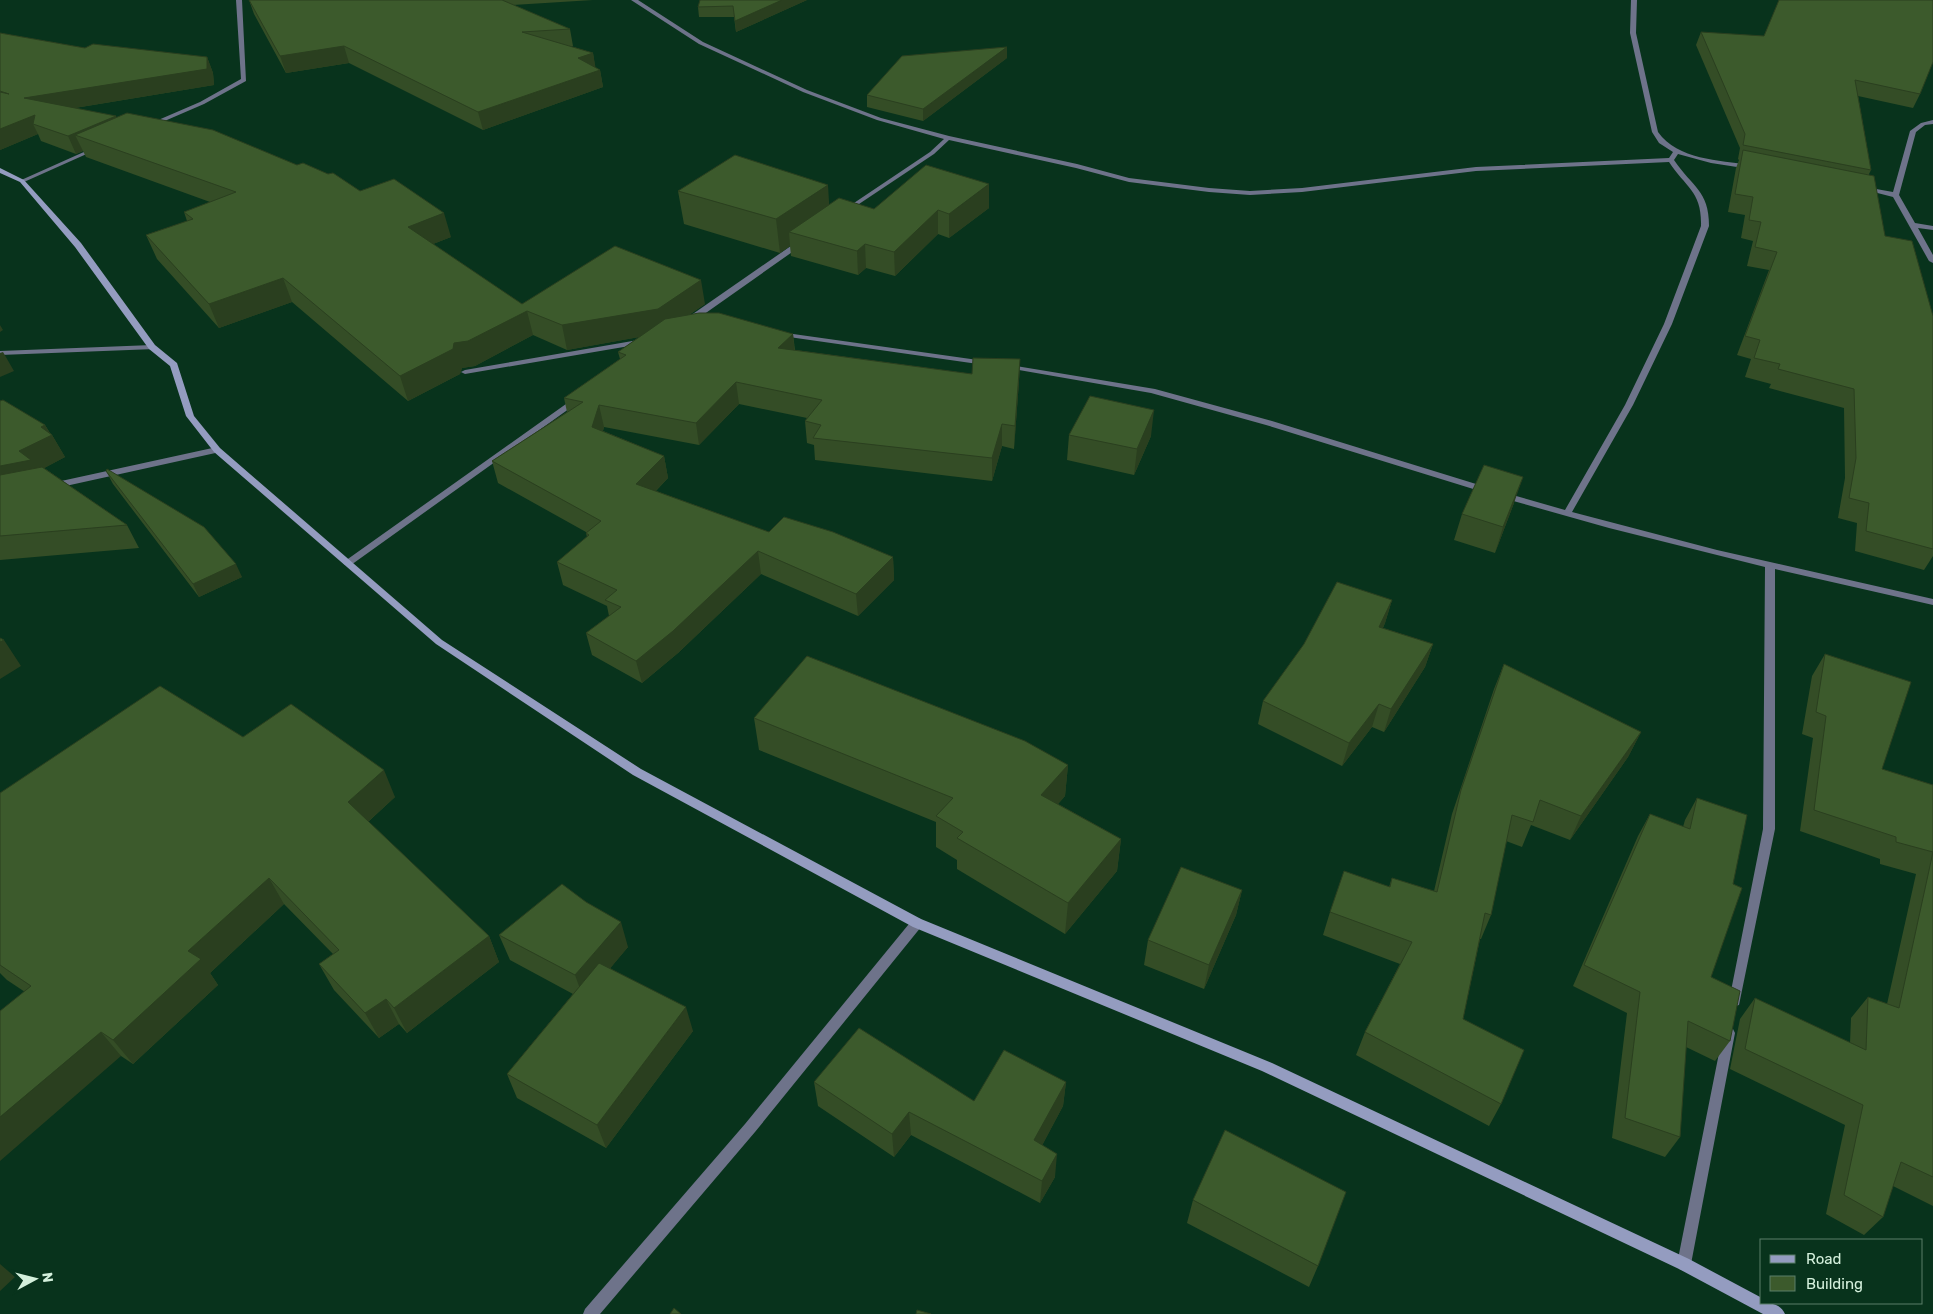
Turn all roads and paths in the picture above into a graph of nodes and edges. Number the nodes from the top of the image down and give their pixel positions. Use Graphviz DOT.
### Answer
graph roads {
  1 [pos="634,0"];
  2 [pos="1634,0"];
  3 [pos="239,1"];
  4 [pos="247,2"];
  5 [pos="1933,122"];
  6 [pos="148,126"];
  7 [pos="948,138"];
  8 [pos="103,146"];
  9 [pos="1676,152"];
  10 [pos="1671,160"];
  11 [pos="1754,168"];
  12 [pos="0,170"];
  13 [pos="22,181"];
  14 [pos="1858,188"];
  15 [pos="1896,195"];
  16 [pos="840,215"];
  17 [pos="1914,225"];
  18 [pos="1933,228"];
  19 [pos="808,238"];
  20 [pos="1933,261"];
  21 [pos="681,326"];
  22 [pos="774,333"];
  23 [pos="656,339"];
  24 [pos="152,348"];
  25 [pos="0,353"];
  26 [pos="465,372"];
  27 [pos="584,395"];
  28 [pos="217,450"];
  29 [pos="38,489"];
  30 [pos="1567,514"];
  31 [pos="348,563"];
  32 [pos="1770,565"];
  33 [pos="1933,602"];
  34 [pos="917,924"];
  35 [pos="1684,1264"];
  36 [pos="590,1314"];
  37 [pos="1778,1314"];
  1 -- 7 [label="street"];
  2 -- 9 [label="street"];
  3 -- 4 [label="street"];
  3 -- 6 [label="street"];
  5 -- 15 [label="street"];
  7 -- 10 [label="street"];
  7 -- 16 [label="street"];
  8 -- 13 [label="street"];
  9 -- 10 [label="street"];
  9 -- 11 [label="street"];
  10 -- 30 [label="street"];
  12 -- 13 [label="street"];
  13 -- 24 [label="street"];
  14 -- 15 [label="street"];
  15 -- 17 [label="street"];
  17 -- 18 [label="street"];
  17 -- 20 [label="street"];
  19 -- 21 [label="street"];
  22 -- 30 [label="street"];
  23 -- 26 [label="street"];
  24 -- 25 [label="street"];
  24 -- 28 [label="street"];
  27 -- 31 [label="street"];
  28 -- 29 [label="street"];
  28 -- 31 [label="street"];
  30 -- 32 [label="street"];
  31 -- 34 [label="street"];
  32 -- 33 [label="street"];
  32 -- 35 [label="street"];
  34 -- 35 [label="street"];
  34 -- 36 [label="street"];
  35 -- 37 [label="street"];
}
